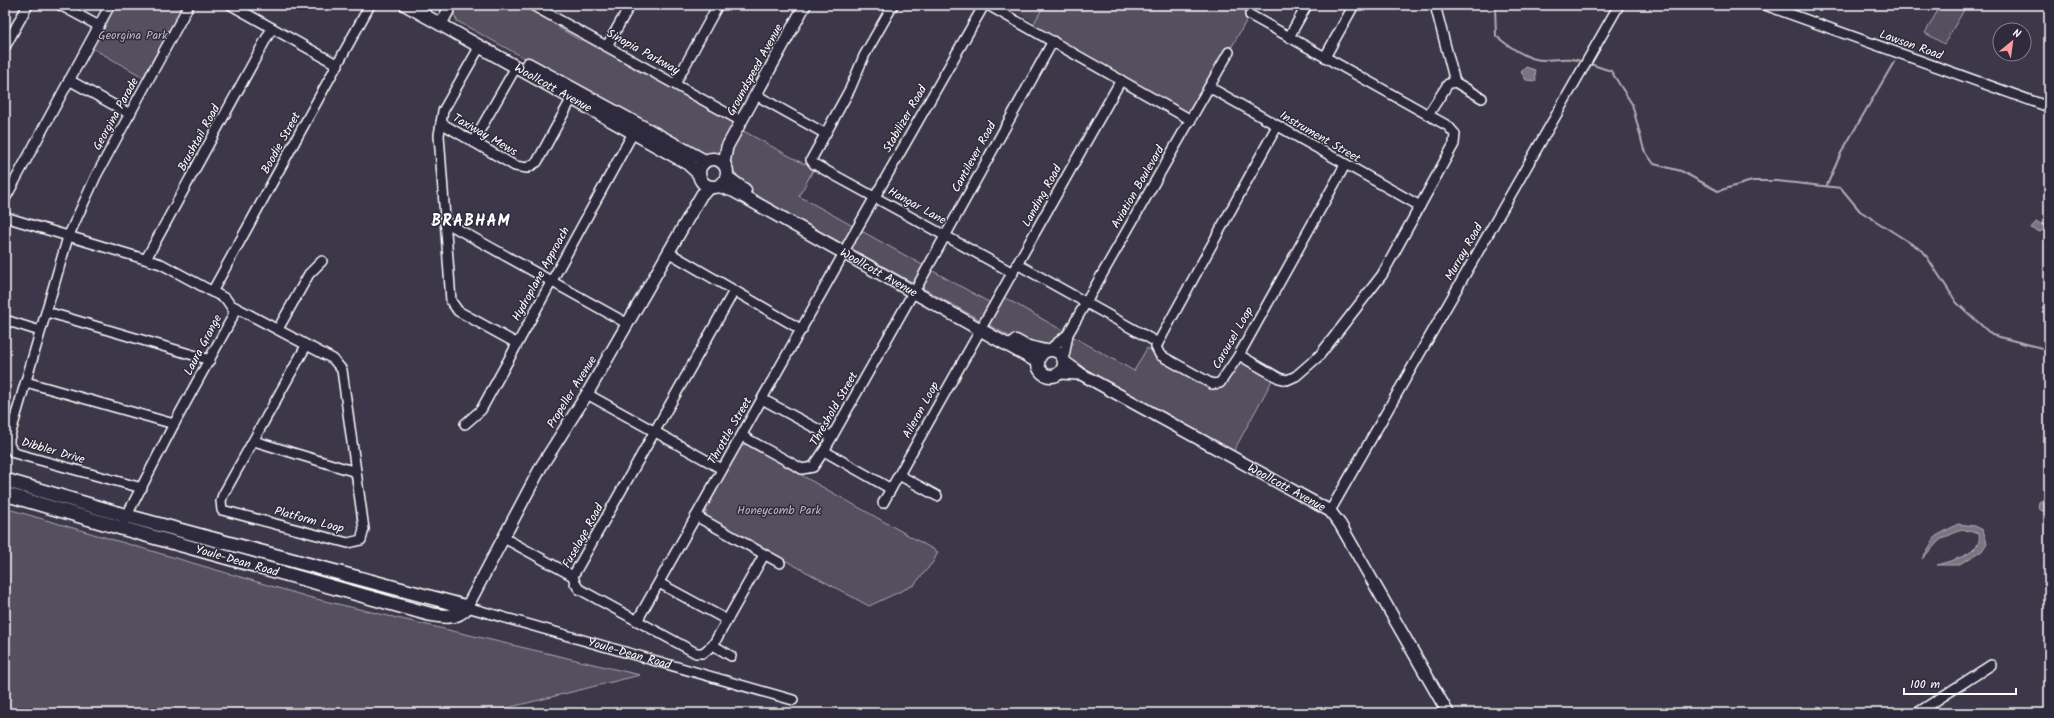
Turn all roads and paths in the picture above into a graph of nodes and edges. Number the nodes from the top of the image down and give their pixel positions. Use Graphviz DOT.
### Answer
graph roads {
  1 [pos="28,5"];
  2 [pos="60,5"];
  3 [pos="110,5"];
  4 [pos="189,5"];
  5 [pos="231,5"];
  6 [pos="370,5"];
  7 [pos="406,5"];
  8 [pos="422,5"];
  9 [pos="451,5"];
  10 [pos="630,5"];
  11 [pos="718,5"];
  12 [pos="806,5"];
  13 [pos="893,5"];
  14 [pos="984,5"];
  15 [pos="988,5"];
  16 [pos="1307,5"];
  17 [pos="1354,5"];
  18 [pos="1435,5"];
  19 [pos="1619,5"];
  20 [pos="1765,5"];
  21 [pos="537,6"];
  22 [pos="1250,15"];
  23 [pos="443,20"];
  24 [pos="99,26"];
  25 [pos="272,28"];
  26 [pos="1289,37"];
  27 [pos="1053,41"];
  28 [pos="480,46"];
  29 [pos="607,46"];
  30 [pos="5,47"];
  31 [pos="1228,52"];
  32 [pos="1325,57"];
  33 [pos="338,65"];
  34 [pos="516,66"];
  35 [pos="69,80"];
  36 [pos="1121,80"];
  37 [pos="1455,82"];
  38 [pos="675,84"];
  39 [pos="1209,87"];
  40 [pos="756,95"];
  41 [pos="572,98"];
  42 [pos="1482,98"];
  43 [pos="2049,107"];
  44 [pos="130,114"];
  45 [pos="1428,115"];
  46 [pos="1190,120"];
  47 [pos="742,121"];
  48 [pos="441,123"];
  49 [pos="1277,126"];
  50 [pos="633,132"];
  51 [pos="824,133"];
  52 [pos="473,142"];
  53 [pos="714,161"];
  54 [pos="1345,165"];
  55 [pos="710,183"];
  56 [pos="874,196"];
  57 [pos="5,199"];
  58 [pos="1420,206"];
  59 [pos="5,217"];
  60 [pos="446,222"];
  61 [pos="944,235"];
  62 [pos="68,237"];
  63 [pos="846,250"];
  64 [pos="668,252"];
  65 [pos="146,260"];
  66 [pos="322,261"];
  67 [pos="1015,268"];
  68 [pos="551,281"];
  69 [pos="916,288"];
  70 [pos="212,292"];
  71 [pos="734,292"];
  72 [pos="1086,302"];
  73 [pos="231,305"];
  74 [pos="47,312"];
  75 [pos="5,320"];
  76 [pos="628,324"];
  77 [pos="982,326"];
  78 [pos="278,329"];
  79 [pos="802,330"];
  80 [pos="40,331"];
  81 [pos="1068,334"];
  82 [pos="516,343"];
  83 [pos="1158,343"];
  84 [pos="306,346"];
  85 [pos="1048,350"];
  86 [pos="1239,355"];
  87 [pos="210,360"];
  88 [pos="1038,362"];
  89 [pos="1063,364"];
  90 [pos="26,382"];
  91 [pos="587,394"];
  92 [pos="762,399"];
  93 [pos="174,424"];
  94 [pos="465,424"];
  95 [pos="654,432"];
  96 [pos="742,436"];
  97 [pos="832,437"];
  98 [pos="254,441"];
  99 [pos="824,451"];
  100 [pos="722,469"];
  101 [pos="356,472"];
  102 [pos="899,475"];
  103 [pos="5,480"];
  104 [pos="142,488"];
  105 [pos="890,490"];
  106 [pos="5,494"];
  107 [pos="937,496"];
  108 [pos="883,503"];
  109 [pos="1330,511"];
  110 [pos="127,516"];
  111 [pos="696,516"];
  112 [pos="121,528"];
  113 [pos="504,538"];
  114 [pos="764,555"];
  115 [pos="780,563"];
  116 [pos="573,576"];
  117 [pos="659,583"];
  118 [pos="467,606"];
  119 [pos="727,620"];
  120 [pos="637,621"];
  121 [pos="713,645"];
  122 [pos="731,656"];
  123 [pos="1991,665"];
  124 [pos="793,700"];
  125 [pos="1448,713"];
  126 [pos="1916,713"];
  1 -- 30 [label="street"];
  2 -- 24 [label="street"];
  3 -- 24 [label="street"];
  4 -- 44 [label="street, Georgina Parade"];
  5 -- 25 [label="street"];
  6 -- 33 [label="street, Boodie Street"];
  7 -- 23 [label="main road, Woollcott Avenue"];
  8 -- 23 [label="main road, Woollcott Avenue"];
  9 -- 23 [label="street"];
  10 -- 29 [label="street"];
  11 -- 38 [label="street"];
  12 -- 40 [label="street, Groundspeed Avenue"];
  13 -- 51 [label="street"];
  14 -- 56 [label="street, Stabilizer Road"];
  15 -- 27 [label="street"];
  16 -- 26 [label="street"];
  17 -- 32 [label="street"];
  18 -- 37 [label="street"];
  19 -- 109 [label="street, Murray Road"];
  20 -- 43 [label="street, Lawson Road"];
  21 -- 29 [label="street, Sinopia Parkway"];
  22 -- 26 [label="street"];
  23 -- 28 [label="main road, Woollcott Avenue"];
  23 -- 53 [label="main road, Woollcott Avenue"];
  24 -- 35 [label="street"];
  25 -- 33 [label="street"];
  25 -- 65 [label="street, Brushtail Road"];
  26 -- 32 [label="street"];
  27 -- 36 [label="street"];
  27 -- 61 [label="street, Cantilever Road"];
  28 -- 34 [label="main road, Woollcott Avenue"];
  28 -- 48 [label="street"];
  29 -- 38 [label="street, Sinopia Parkway"];
  31 -- 39 [label="street, Aviation Boulevard"];
  32 -- 45 [label="street"];
  33 -- 70 [label="street, Boodie Street"];
  34 -- 41 [label="main road, Woollcott Avenue"];
  34 -- 52 [label="street"];
  35 -- 44 [label="street"];
  35 -- 57 [label="street"];
  36 -- 46 [label="street"];
  36 -- 67 [label="street, Landing Road"];
  37 -- 42 [label="street"];
  37 -- 45 [label="street"];
  38 -- 47 [label="street, Sinopia Parkway"];
  39 -- 46 [label="street, Aviation Boulevard"];
  39 -- 49 [label="street, Instrument Street"];
  40 -- 47 [label="street, Groundspeed Avenue"];
  40 -- 51 [label="street"];
  41 -- 50 [label="main road, Woollcott Avenue"];
  41 -- 52 [label="street, Taxiway Mews"];
  44 -- 62 [label="street, Georgina Parade"];
  45 -- 58 [label="street"];
  46 -- 72 [label="street, Aviation Boulevard"];
  47 -- 53 [label="street, Groundspeed Avenue"];
  48 -- 52 [label="street, Taxiway Mews"];
  48 -- 60 [label="street"];
  49 -- 54 [label="street, Instrument Street"];
  49 -- 83 [label="street"];
  50 -- 55 [label="main road, Woollcott Avenue"];
  50 -- 68 [label="street, Hydroplane Approach"];
  51 -- 56 [label="street, Hangar Lane"];
  53 -- 55 [label="main road"];
  53 -- 55 [label="main road"];
  54 -- 58 [label="street, Instrument Street"];
  54 -- 86 [label="street, Carousel Loop"];
  55 -- 63 [label="main road, Woollcott Avenue"];
  55 -- 64 [label="street, Propeller Avenue"];
  56 -- 61 [label="street, Hangar Lane"];
  56 -- 63 [label="street, Stabilizer Road"];
  58 -- 86 [label="street"];
  59 -- 62 [label="street, Laura Grange"];
  60 -- 68 [label="street"];
  60 -- 82 [label="street"];
  61 -- 67 [label="street, Hangar Lane"];
  61 -- 69 [label="street, Cantilever Road"];
  62 -- 65 [label="street, Laura Grange"];
  62 -- 74 [label="street, Dibbler Drive"];
  63 -- 69 [label="main road, Woollcott Avenue"];
  63 -- 79 [label="street, Throttle Street"];
  64 -- 71 [label="street"];
  64 -- 76 [label="street, Propeller Avenue"];
  65 -- 70 [label="street, Laura Grange"];
  66 -- 78 [label="street"];
  67 -- 72 [label="street, Hangar Lane"];
  67 -- 77 [label="street, Landing Road"];
  68 -- 76 [label="street"];
  68 -- 82 [label="street, Hydroplane Approach"];
  69 -- 77 [label="main road, Woollcott Avenue"];
  69 -- 97 [label="street, Threshold Street"];
  70 -- 73 [label="street, Laura Grange"];
  71 -- 79 [label="street"];
  71 -- 95 [label="street, Fuselage Road"];
  72 -- 81 [label="street, Aviation Boulevard"];
  72 -- 83 [label="street, Hangar Lane"];
  73 -- 78 [label="street, Platform Loop"];
  73 -- 87 [label="street, Laura Grange"];
  74 -- 80 [label="street, Dibbler Drive"];
  74 -- 87 [label="street"];
  75 -- 80 [label="street"];
  76 -- 91 [label="street, Propeller Avenue"];
  77 -- 85 [label="main road, Woollcott Avenue"];
  77 -- 88 [label="main road, Woollcott Avenue"];
  77 -- 102 [label="street, Aileron Loop"];
  78 -- 84 [label="street, Platform Loop"];
  79 -- 92 [label="street, Throttle Street"];
  80 -- 90 [label="street, Dibbler Drive"];
  81 -- 85 [label="street, Aviation Boulevard"];
  81 -- 89 [label="street, Aviation Boulevard"];
  82 -- 94 [label="street, Hydroplane Approach"];
  83 -- 86 [label="street, Carousel Loop"];
  84 -- 98 [label="street, Platform Loop"];
  84 -- 101 [label="street, Platform Loop"];
  85 -- 88 [label="main road"];
  85 -- 89 [label="main road, Woollcott Avenue"];
  87 -- 93 [label="street, Laura Grange"];
  88 -- 89 [label="main road, Woollcott Avenue"];
  89 -- 109 [label="street, Woollcott Avenue"];
  90 -- 93 [label="street"];
  90 -- 104 [label="street, Dibbler Drive"];
  91 -- 95 [label="street"];
  91 -- 113 [label="street, Propeller Avenue"];
  92 -- 96 [label="street, Throttle Street"];
  92 -- 97 [label="street"];
  93 -- 104 [label="street, Laura Grange"];
  95 -- 100 [label="street"];
  95 -- 116 [label="street, Fuselage Road"];
  96 -- 99 [label="street, Threshold Street"];
  96 -- 100 [label="street, Throttle Street"];
  97 -- 99 [label="street, Threshold Street"];
  98 -- 101 [label="street"];
  98 -- 101 [label="street, Platform Loop"];
  99 -- 105 [label="street"];
  100 -- 111 [label="street, Throttle Street"];
  102 -- 105 [label="street, Aileron Loop"];
  102 -- 107 [label="street"];
  103 -- 110 [label="main road, Youle-Dean Road"];
  104 -- 110 [label="street, Laura Grange"];
  105 -- 108 [label="street, Aileron Loop"];
  106 -- 112 [label="main road, Youle-Dean Road"];
  109 -- 125 [label="street, Woollcott Avenue"];
  110 -- 112 [label="street, Laura Grange"];
  110 -- 118 [label="main road, Youle-Dean Road"];
  111 -- 114 [label="street"];
  111 -- 117 [label="street, Throttle Street"];
  112 -- 118 [label="main road, Youle-Dean Road"];
  113 -- 116 [label="street"];
  113 -- 118 [label="street, Propeller Avenue"];
  114 -- 115 [label="street"];
  114 -- 119 [label="street"];
  116 -- 120 [label="street, Fuselage Road"];
  117 -- 119 [label="street"];
  117 -- 120 [label="street, Throttle Street"];
  118 -- 124 [label="street, Youle-Dean Road"];
  119 -- 121 [label="street"];
  120 -- 121 [label="street, Fuselage Road"];
  121 -- 122 [label="street"];
  123 -- 126 [label="street"];
}
